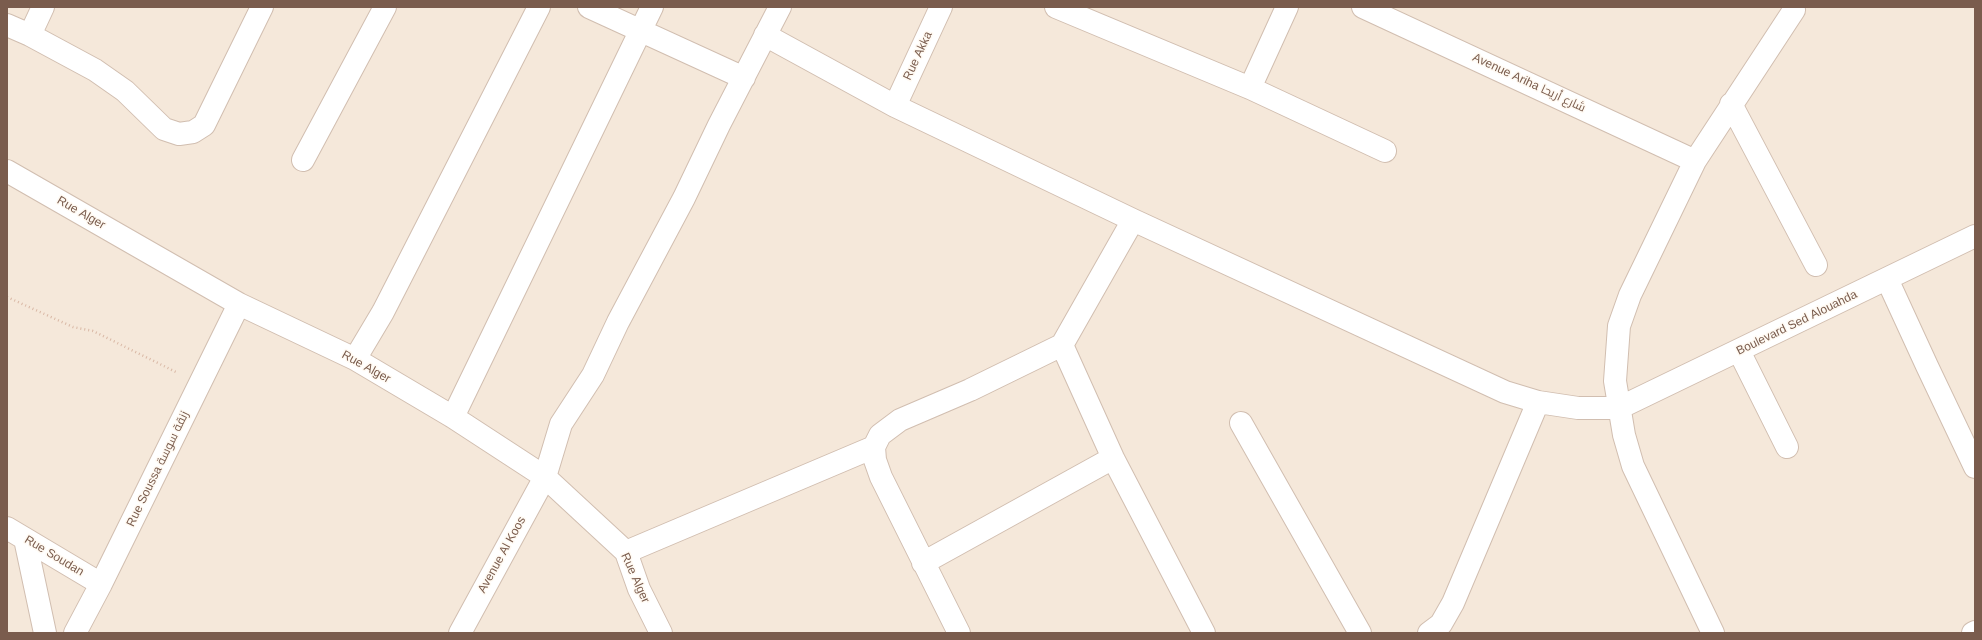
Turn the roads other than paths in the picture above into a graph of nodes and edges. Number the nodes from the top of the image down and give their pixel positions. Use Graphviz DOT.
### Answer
graph roads {
  1 [pos="43,7"];
  2 [pos="262,7"];
  3 [pos="385,7"];
  4 [pos="539,7"];
  5 [pos="589,7"];
  6 [pos="652,7"];
  7 [pos="780,7"];
  8 [pos="941,7"];
  9 [pos="1056,7"];
  10 [pos="1287,7"];
  11 [pos="1363,7"];
  12 [pos="1794,10"];
  13 [pos="1393,13"];
  14 [pos="7,25"];
  15 [pos="640,32"];
  16 [pos="30,35"];
  17 [pos="765,35"];
  18 [pos="744,78"];
  19 [pos="1250,88"];
  20 [pos="1731,104"];
  21 [pos="895,106"];
  22 [pos="1385,152"];
  23 [pos="303,160"];
  24 [pos="1695,160"];
  25 [pos="7,171"];
  26 [pos="1133,220"];
  27 [pos="1975,236"];
  28 [pos="1816,265"];
  29 [pos="1888,279"];
  30 [pos="239,304"];
  31 [pos="1062,346"];
  32 [pos="1739,351"];
  33 [pos="355,359"];
  34 [pos="1538,402"];
  35 [pos="1619,408"];
  36 [pos="453,417"];
  37 [pos="1242,422"];
  38 [pos="874,447"];
  39 [pos="1787,447"];
  40 [pos="1113,458"];
  41 [pos="1975,467"];
  42 [pos="545,477"];
  43 [pos="7,528"];
  44 [pos="25,538"];
  45 [pos="626,552"];
  46 [pos="923,563"];
  47 [pos="101,584"];
  48 [pos="45,633"];
  49 [pos="74,633"];
  50 [pos="460,633"];
  51 [pos="661,633"];
  52 [pos="959,633"];
  53 [pos="1204,633"];
  54 [pos="1360,633"];
  55 [pos="1430,633"];
  56 [pos="1713,633"];
  1 -- 16 [label="street"];
  2 -- 16 [label="street"];
  3 -- 23 [label="street"];
  4 -- 33 [label="street"];
  5 -- 15 [label="street"];
  6 -- 15 [label="street"];
  7 -- 17 [label="street, Avenue Al Koos"];
  8 -- 21 [label="street, Rue Akka"];
  9 -- 19 [label="street"];
  10 -- 19 [label="street"];
  11 -- 13 [label="street, Avenue Ariha شارع أريحا"];
  12 -- 20 [label="street"];
  13 -- 24 [label="street, Avenue Ariha شارع أريحا"];
  14 -- 16 [label="street"];
  15 -- 18 [label="street"];
  15 -- 36 [label="street"];
  17 -- 18 [label="street, Avenue Al Koos"];
  17 -- 21 [label="street"];
  18 -- 42 [label="street, Avenue Al Koos"];
  19 -- 22 [label="street"];
  20 -- 24 [label="street"];
  20 -- 28 [label="street"];
  21 -- 26 [label="street"];
  24 -- 35 [label="street"];
  25 -- 30 [label="street, Rue Alger"];
  26 -- 31 [label="street"];
  26 -- 34 [label="street"];
  27 -- 29 [label="street, Boulevard Sed Alouahda"];
  29 -- 32 [label="street, Boulevard Sed Alouahda"];
  29 -- 41 [label="street"];
  30 -- 33 [label="street, Rue Alger"];
  30 -- 47 [label="street, Rue Soussa زنقة سوسة"];
  31 -- 38 [label="street"];
  31 -- 40 [label="street"];
  32 -- 35 [label="street, Boulevard Sed Alouahda"];
  32 -- 39 [label="street"];
  33 -- 36 [label="street, Rue Alger"];
  34 -- 35 [label="street"];
  34 -- 55 [label="street"];
  35 -- 56 [label="street"];
  36 -- 42 [label="street, Rue Alger"];
  37 -- 54 [label="street"];
  38 -- 45 [label="street"];
  38 -- 46 [label="street"];
  40 -- 46 [label="street"];
  40 -- 53 [label="street"];
  42 -- 45 [label="street, Rue Alger"];
  42 -- 50 [label="street, Avenue Al Koos"];
  43 -- 44 [label="street, Rue Soudan"];
  44 -- 47 [label="street, Rue Soudan"];
  44 -- 48 [label="street"];
  45 -- 51 [label="street, Rue Alger"];
  46 -- 52 [label="street"];
  47 -- 49 [label="street, Rue Soussa زنقة سوسة"];
}
